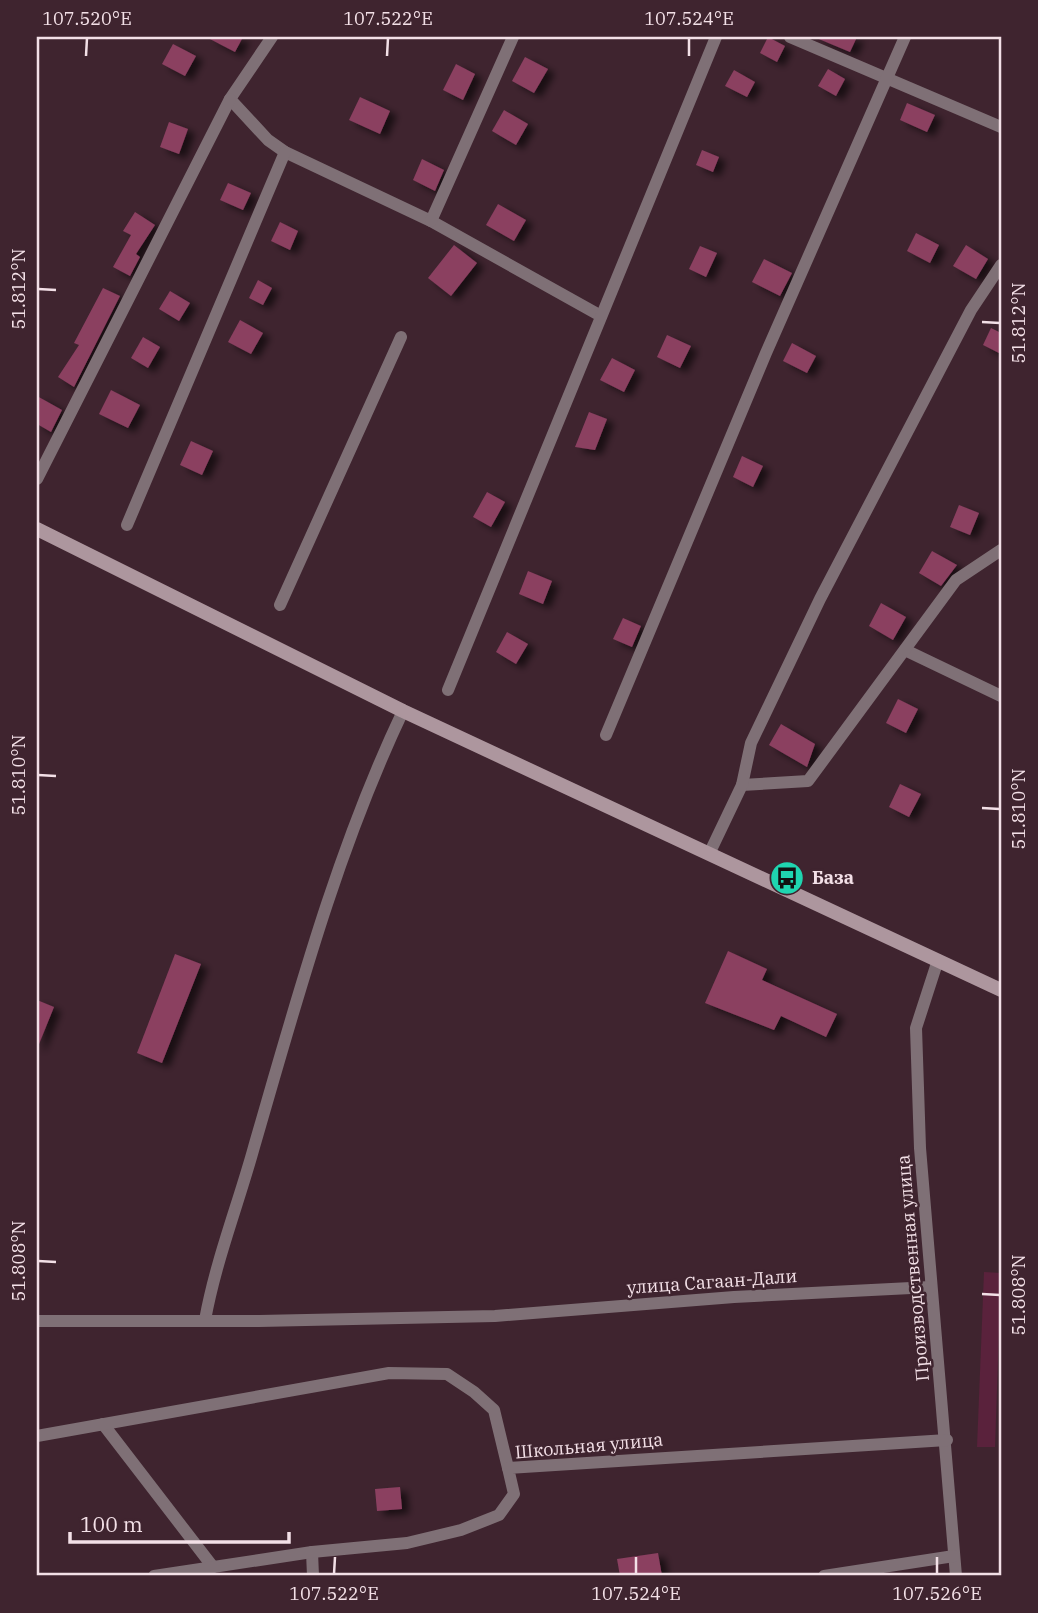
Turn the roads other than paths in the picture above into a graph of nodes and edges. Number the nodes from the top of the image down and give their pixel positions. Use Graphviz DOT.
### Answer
graph roads {
  1 [pos="272,37"];
  2 [pos="513,37"];
  3 [pos="716,37"];
  4 [pos="790,37"];
  5 [pos="905,37"];
  6 [pos="889,78"];
  7 [pos="230,99"];
  8 [pos="1001,127"];
  9 [pos="285,152"];
  10 [pos="431,221"];
  11 [pos="1001,265"];
  12 [pos="601,316"];
  13 [pos="401,337"];
  14 [pos="37,479"];
  15 [pos="127,525"];
  16 [pos="37,529"];
  17 [pos="1001,550"];
  18 [pos="280,605"];
  19 [pos="905,650"];
  20 [pos="448,690"];
  21 [pos="1001,696"];
  22 [pos="403,711"];
  23 [pos="606,735"];
  24 [pos="741,785"];
  25 [pos="710,852"];
  26 [pos="938,960"];
  27 [pos="1001,990"];
  28 [pos="931,1287"];
  29 [pos="205,1320"];
  30 [pos="37,1321"];
  31 [pos="103,1424"];
  32 [pos="37,1436"];
  33 [pos="947,1440"];
  34 [pos="508,1468"];
  35 [pos="312,1552"];
  36 [pos="954,1556"];
  37 [pos="213,1567"];
  38 [pos="154,1576"];
  39 [pos="313,1576"];
  40 [pos="824,1576"];
  41 [pos="956,1576"];
  1 -- 7 [label="street"];
  2 -- 10 [label="street"];
  3 -- 12 [label="street"];
  4 -- 6 [label="street"];
  5 -- 6 [label="street"];
  6 -- 8 [label="street"];
  6 -- 23 [label="street"];
  7 -- 9 [label="street"];
  7 -- 14 [label="street"];
  9 -- 10 [label="street"];
  9 -- 15 [label="street"];
  10 -- 12 [label="street"];
  11 -- 24 [label="street"];
  12 -- 20 [label="street"];
  13 -- 18 [label="street"];
  16 -- 22 [label="main road"];
  17 -- 19 [label="street"];
  19 -- 21 [label="street"];
  19 -- 24 [label="street"];
  22 -- 25 [label="main road"];
  22 -- 29 [label="street"];
  24 -- 25 [label="street"];
  25 -- 26 [label="main road"];
  26 -- 27 [label="main road"];
  26 -- 28 [label="street, Производственная улица"];
  28 -- 29 [label="street, улица Сагаан-Дали"];
  28 -- 33 [label="street, Производственная улица"];
  29 -- 30 [label="street, улица Сагаан-Дали"];
  31 -- 32 [label="street"];
  31 -- 34 [label="street"];
  31 -- 37 [label="street"];
  33 -- 34 [label="street, Школьная улица"];
  33 -- 36 [label="street, Производственная улица"];
  34 -- 35 [label="street, Школьная улица"];
  35 -- 37 [label="street, Школьная улица"];
  35 -- 39 [label="street"];
  36 -- 40 [label="street"];
  36 -- 41 [label="street, Производственная улица"];
  37 -- 38 [label="street, Школьная улица"];
}
